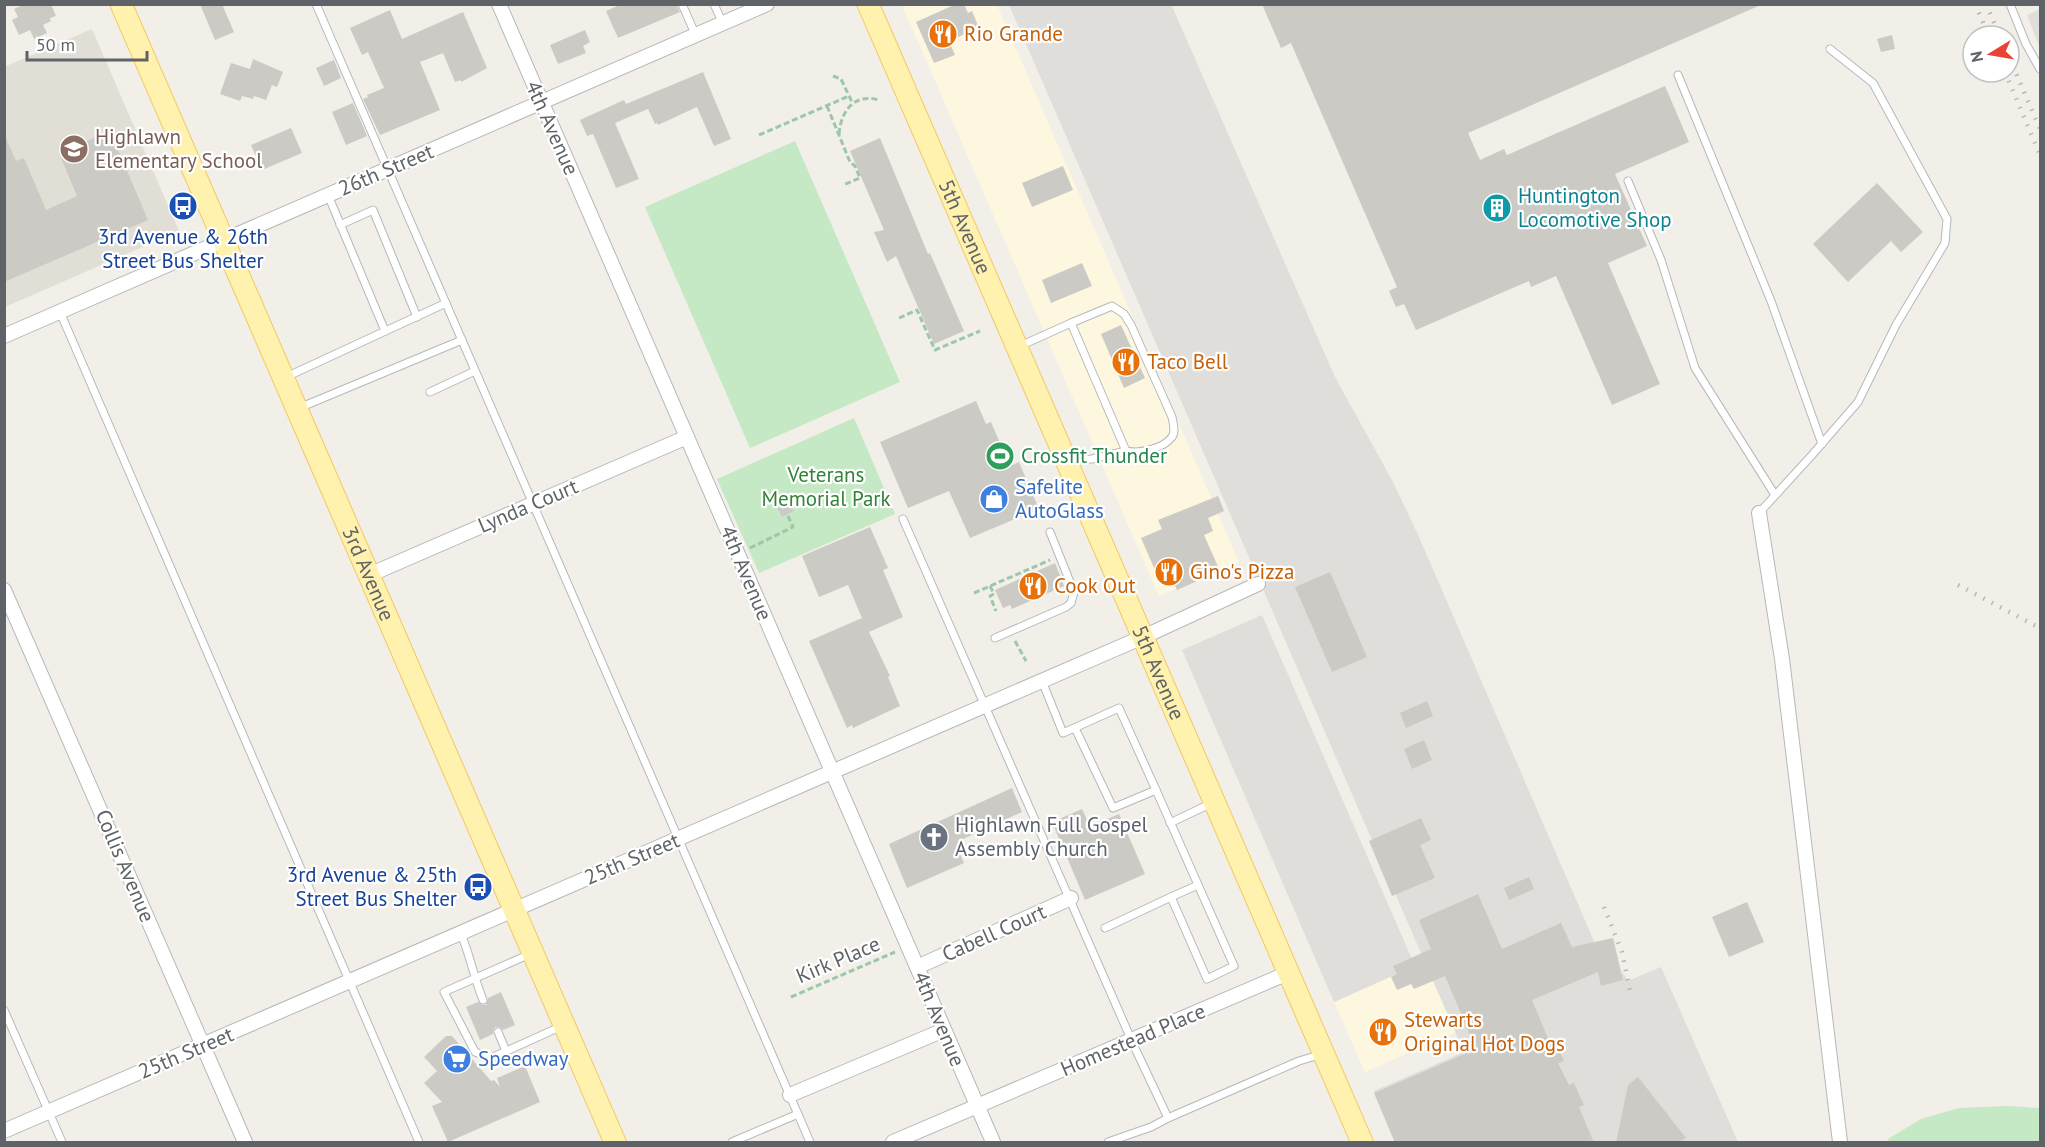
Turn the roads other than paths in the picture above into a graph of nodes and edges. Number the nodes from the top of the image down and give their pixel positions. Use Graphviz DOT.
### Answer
graph roads {
  1 [pos="121,4"];
  2 [pos="316,4"];
  3 [pos="499,4"];
  4 [pos="682,4"];
  5 [pos="714,4"];
  6 [pos="767,4"];
  7 [pos="868,4"];
  8 [pos="2010,4"];
  9 [pos="723,24"];
  10 [pos="696,36"];
  11 [pos="1830,49"];
  12 [pos="2040,69"];
  13 [pos="1678,75"];
  14 [pos="542,103"];
  15 [pos="388,170"];
  16 [pos="1628,181"];
  17 [pos="328,195"];
  18 [pos="340,225"];
  19 [pos="223,240"];
  20 [pos="446,303"];
  21 [pos="60,312"];
  22 [pos="417,317"];
  23 [pos="1071,323"];
  24 [pos="386,331"];
  25 [pos="4,336"];
  26 [pos="462,340"];
  27 [pos="1017,347"];
  28 [pos="475,371"];
  29 [pos="283,378"];
  30 [pos="430,392"];
  31 [pos="297,409"];
  32 [pos="687,437"];
  33 [pos="1822,444"];
  34 [pos="1126,452"];
  35 [pos="1066,460"];
  36 [pos="1775,495"];
  37 [pos="534,504"];
  38 [pos="1759,513"];
  39 [pos="903,519"];
  40 [pos="1050,532"];
  41 [pos="369,575"];
  42 [pos="1258,585"];
  43 [pos="4,590"];
  44 [pos="1143,637"];
  45 [pos="995,638"];
  46 [pos="1042,681"];
  47 [pos="986,705"];
  48 [pos="1075,728"];
  49 [pos="831,772"];
  50 [pos="1156,790"];
  51 [pos="1215,802"];
  52 [pos="1170,823"];
  53 [pos="679,839"];
  54 [pos="1198,885"];
  55 [pos="1171,897"];
  56 [pos="1071,898"];
  57 [pos="514,910"];
  58 [pos="1105,928"];
  59 [pos="461,934"];
  60 [pos="533,953"];
  61 [pos="917,967"];
  62 [pos="1288,973"];
  63 [pos="474,978"];
  64 [pos="351,981"];
  65 [pos="483,1000"];
  66 [pos="4,1010"];
  67 [pos="564,1025"];
  68 [pos="944,1030"];
  69 [pos="498,1032"];
  70 [pos="1132,1040"];
  71 [pos="203,1046"];
  72 [pos="506,1051"];
  73 [pos="1324,1053"];
  74 [pos="790,1095"];
  75 [pos="977,1107"];
  76 [pos="49,1112"];
  77 [pos="798,1114"];
  78 [pos="1168,1118"];
  79 [pos="4,1131"];
  80 [pos="62,1143"];
  81 [pos="245,1143"];
  82 [pos="420,1143"];
  83 [pos="615,1143"];
  84 [pos="732,1143"];
  85 [pos="810,1143"];
  86 [pos="893,1143"];
  87 [pos="993,1143"];
  88 [pos="1108,1143"];
  89 [pos="1362,1143"];
  90 [pos="1840,1143"];
  1 -- 19 [label="main road, 3rd Avenue"];
  2 -- 15 [label="lane"];
  3 -- 14 [label="street, 4th Avenue"];
  4 -- 10 [label="lane"];
  5 -- 9 [label="lane"];
  6 -- 9 [label="street, 26th Street"];
  7 -- 27 [label="main road, 5th Avenue"];
  8 -- 12 [label="lane"];
  9 -- 10 [label="street, 26th Street"];
  10 -- 14 [label="street, 26th Street"];
  11 -- 33 [label="lane"];
  13 -- 33 [label="lane"];
  14 -- 15 [label="street, 26th Street"];
  14 -- 32 [label="street, 4th Avenue"];
  15 -- 17 [label="street, 26th Street"];
  15 -- 20 [label="lane"];
  16 -- 36 [label="lane"];
  17 -- 18 [label="lane"];
  17 -- 19 [label="street, 26th Street"];
  18 -- 22 [label="lane"];
  18 -- 24 [label="lane"];
  19 -- 21 [label="street, 26th Street"];
  19 -- 29 [label="main road, 3rd Avenue"];
  20 -- 22 [label="lane"];
  20 -- 26 [label="lane"];
  21 -- 25 [label="street, 26th Street"];
  21 -- 64 [label="lane"];
  22 -- 24 [label="lane"];
  23 -- 27 [label="lane"];
  23 -- 34 [label="lane"];
  23 -- 34 [label="lane"];
  24 -- 29 [label="lane"];
  26 -- 28 [label="lane"];
  26 -- 31 [label="lane"];
  27 -- 35 [label="main road, 5th Avenue"];
  28 -- 30 [label="lane"];
  28 -- 37 [label="lane"];
  29 -- 31 [label="main road, 3rd Avenue"];
  31 -- 41 [label="main road, 3rd Avenue"];
  32 -- 37 [label="street, Lynda Court"];
  32 -- 49 [label="street, 4th Avenue"];
  33 -- 36 [label="lane"];
  34 -- 35 [label="lane"];
  35 -- 44 [label="main road, 5th Avenue"];
  36 -- 38 [label="lane"];
  37 -- 41 [label="street, Lynda Court"];
  37 -- 53 [label="lane"];
  38 -- 90 [label="street"];
  39 -- 47 [label="lane"];
  40 -- 45 [label="lane"];
  41 -- 57 [label="main road, 3rd Avenue"];
  42 -- 44 [label="street, 25th Street"];
  43 -- 71 [label="street, Collis Avenue"];
  44 -- 46 [label="street, 25th Street"];
  44 -- 51 [label="main road, 5th Avenue"];
  46 -- 47 [label="street, 25th Street"];
  46 -- 48 [label="lane"];
  47 -- 49 [label="street, 25th Street"];
  47 -- 56 [label="lane"];
  48 -- 50 [label="lane"];
  48 -- 50 [label="lane"];
  49 -- 53 [label="street, 25th Street"];
  49 -- 61 [label="street, 4th Avenue"];
  50 -- 52 [label="lane"];
  51 -- 52 [label="lane"];
  51 -- 62 [label="main road, 5th Avenue"];
  52 -- 54 [label="lane"];
  53 -- 57 [label="street, 25th Street"];
  53 -- 74 [label="lane"];
  54 -- 55 [label="lane"];
  54 -- 55 [label="lane"];
  55 -- 58 [label="lane"];
  56 -- 61 [label="street, Cabell Court"];
  56 -- 70 [label="lane"];
  57 -- 59 [label="street, 25th Street"];
  57 -- 60 [label="main road, 3rd Avenue"];
  59 -- 63 [label="lane"];
  59 -- 64 [label="street, 25th Street"];
  60 -- 63 [label="lane"];
  60 -- 67 [label="main road, 3rd Avenue"];
  61 -- 68 [label="street, 4th Avenue"];
  62 -- 70 [label="street, Homestead Place"];
  62 -- 73 [label="main road, 5th Avenue"];
  63 -- 65 [label="lane"];
  63 -- 72 [label="lane"];
  64 -- 71 [label="street, 25th Street"];
  64 -- 82 [label="lane"];
  66 -- 76 [label="lane"];
  67 -- 72 [label="lane"];
  67 -- 83 [label="main road, 3rd Avenue"];
  68 -- 74 [label="street"];
  68 -- 75 [label="street, 4th Avenue"];
  69 -- 72 [label="lane"];
  70 -- 75 [label="street, Homestead Place"];
  70 -- 78 [label="lane"];
  71 -- 76 [label="street, 25th Street"];
  71 -- 81 [label="street, Collis Avenue"];
  73 -- 78 [label="lane"];
  73 -- 89 [label="main road, 5th Avenue"];
  74 -- 77 [label="lane"];
  75 -- 86 [label="street, Homestead Place"];
  75 -- 87 [label="street, 4th Avenue"];
  76 -- 79 [label="street, 25th Street"];
  76 -- 80 [label="lane"];
  77 -- 84 [label="lane"];
  77 -- 85 [label="lane"];
  78 -- 88 [label="lane"];
}
